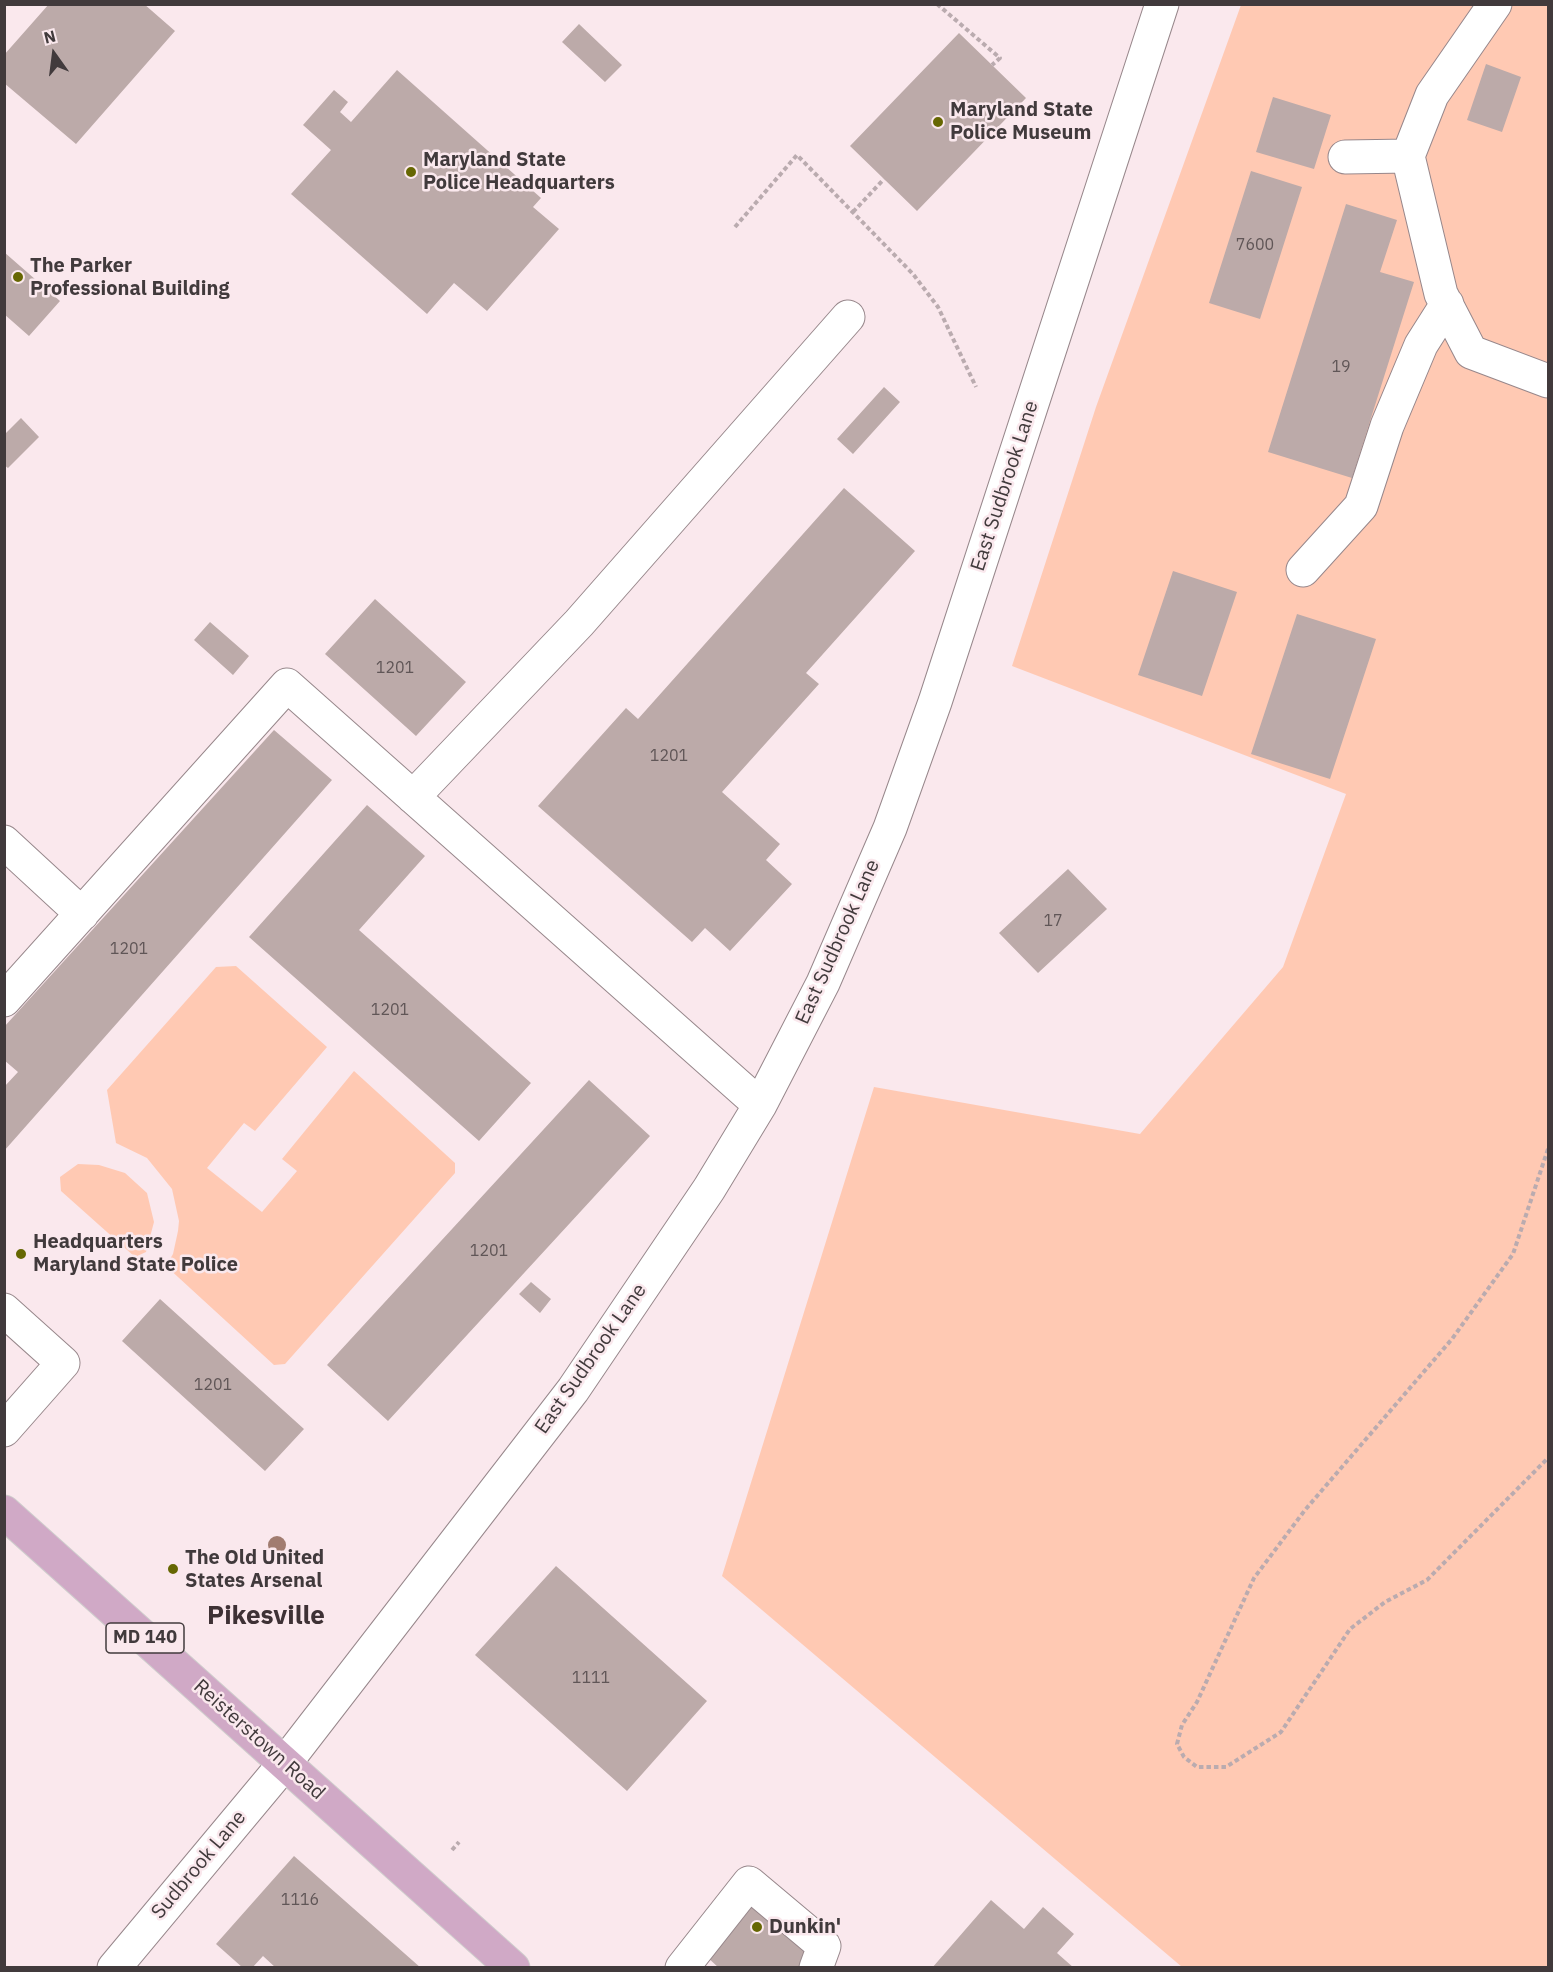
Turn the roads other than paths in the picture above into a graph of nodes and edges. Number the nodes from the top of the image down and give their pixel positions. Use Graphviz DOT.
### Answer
graph roads {
  1 [pos="1162,4"];
  2 [pos="1495,4"];
  3 [pos="1408,156"];
  4 [pos="1345,157"];
  5 [pos="1447,304"];
  6 [pos="848,317"];
  7 [pos="1548,381"];
  8 [pos="1303,570"];
  9 [pos="413,797"];
  10 [pos="4,842"];
  11 [pos="82,914"];
  12 [pos="4,1000"];
  13 [pos="759,1106"];
  14 [pos="4,1310"];
  15 [pos="4,1430"];
  16 [pos="4,1512"];
  17 [pos="285,1763"];
  18 [pos="683,1964"];
  19 [pos="114,1968"];
  20 [pos="513,1968"];
  21 [pos="816,1968"];
  1 -- 13 [label="street, East Sudbrook Lane"];
  2 -- 3 [label="street"];
  3 -- 4 [label="street"];
  3 -- 5 [label="street"];
  5 -- 7 [label="street"];
  5 -- 8 [label="street"];
  6 -- 9 [label="street"];
  9 -- 11 [label="street"];
  9 -- 13 [label="street"];
  10 -- 11 [label="street"];
  11 -- 12 [label="street"];
  13 -- 17 [label="street, East Sudbrook Lane"];
  14 -- 15 [label="street"];
  16 -- 17 [label="main road, Reisterstown Road / MD 140"];
  17 -- 19 [label="street, Sudbrook Lane"];
  17 -- 20 [label="main road, Reisterstown Road / MD 140"];
  18 -- 21 [label="street"];
}
